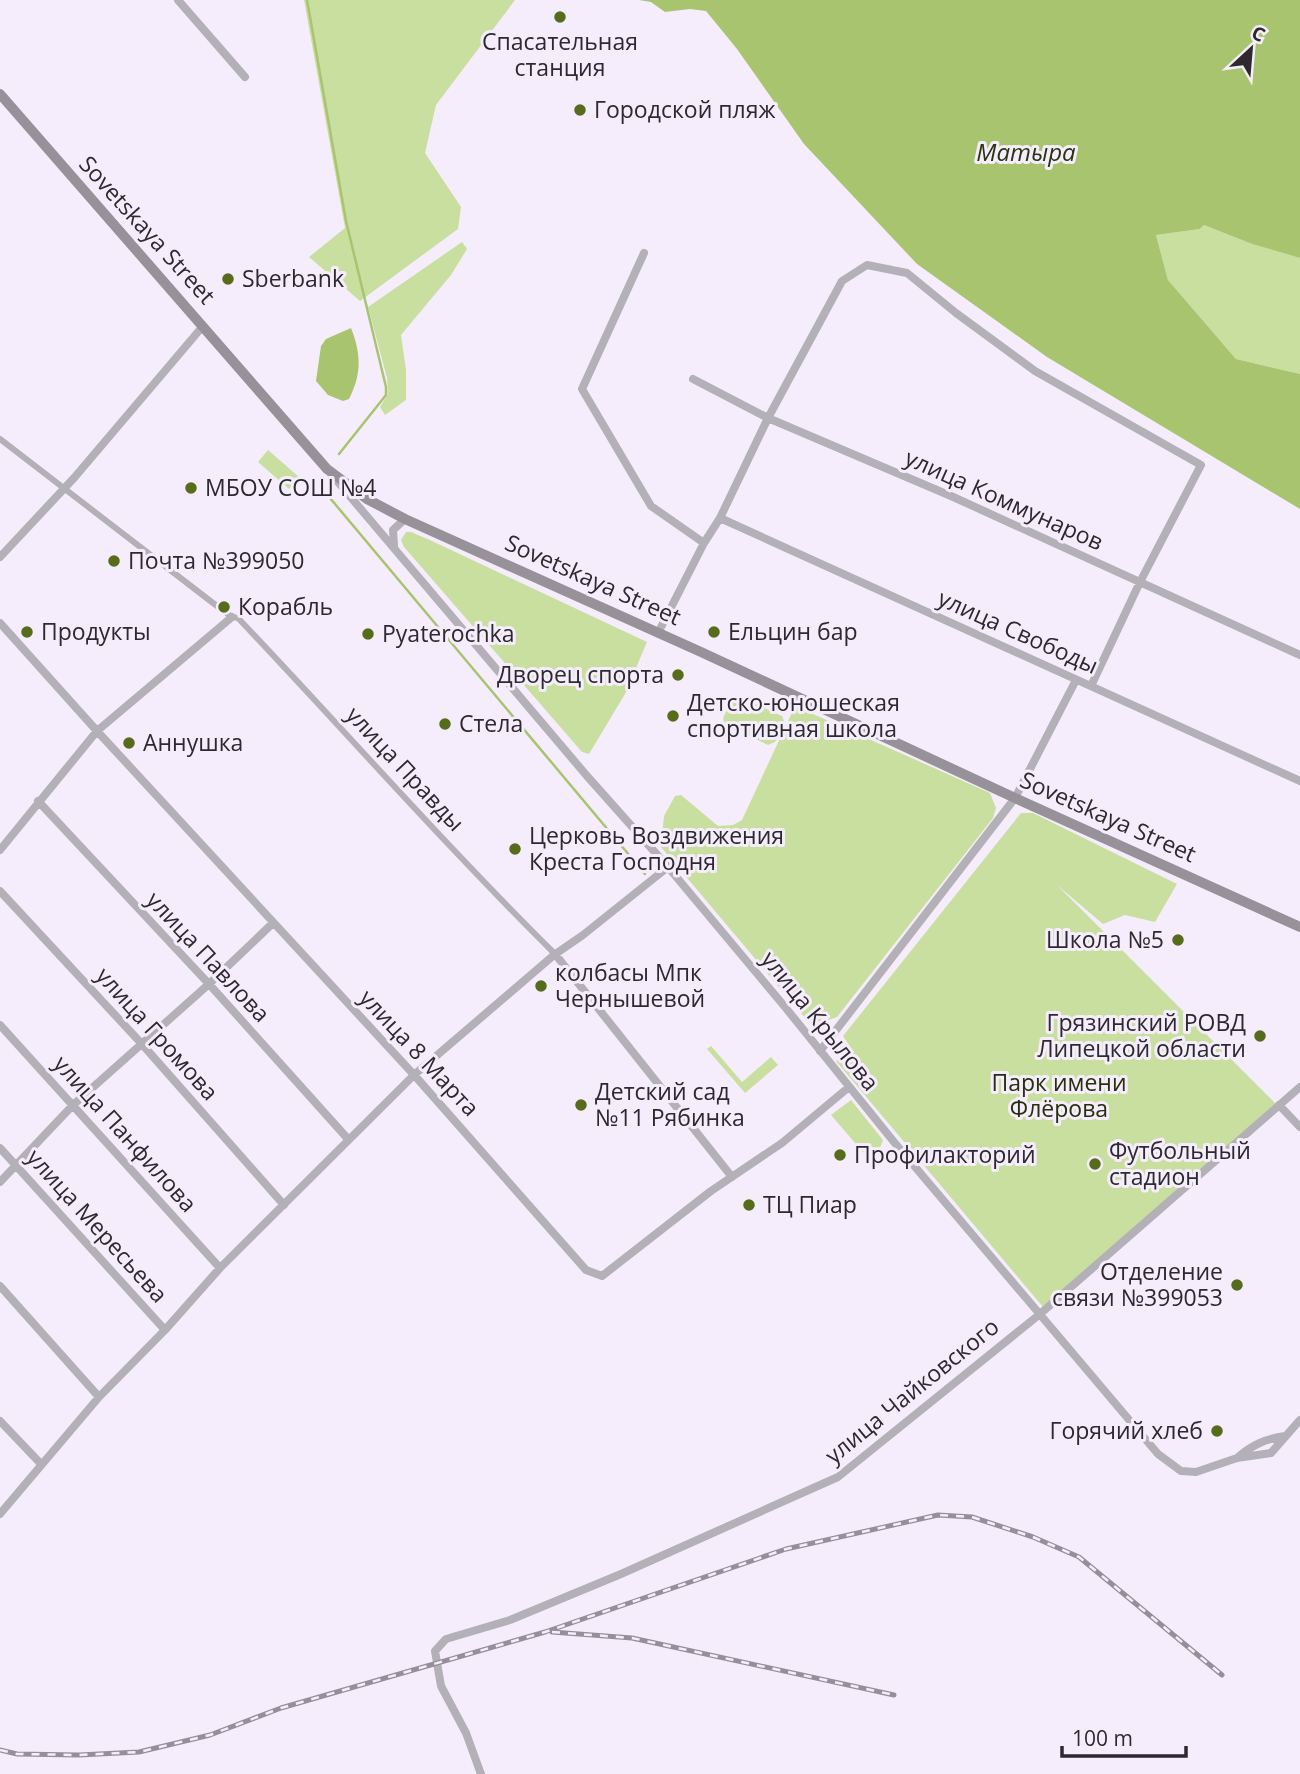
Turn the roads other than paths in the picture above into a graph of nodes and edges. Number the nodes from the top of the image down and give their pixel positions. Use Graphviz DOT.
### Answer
graph roads {
  1 [pos="178,0"];
  2 [pos="245,78"];
  3 [pos="0,94"];
  4 [pos="644,253"];
  5 [pos="203,326"];
  6 [pos="693,379"];
  7 [pos="768,418"];
  8 [pos="0,439"];
  9 [pos="333,476"];
  10 [pos="64,488"];
  11 [pos="720,518"];
  12 [pos="405,519"];
  13 [pos="704,543"];
  14 [pos="395,548"];
  15 [pos="0,557"];
  16 [pos="1140,582"];
  17 [pos="232,617"];
  18 [pos="0,623"];
  19 [pos="658,632"];
  20 [pos="1300,655"];
  21 [pos="1076,680"];
  22 [pos="1091,686"];
  23 [pos="97,731"];
  24 [pos="1300,781"];
  25 [pos="1015,798"];
  26 [pos="38,801"];
  27 [pos="0,850"];
  28 [pos="668,867"];
  29 [pos="0,891"];
  30 [pos="273,923"];
  31 [pos="1300,927"];
  32 [pos="555,954"];
  33 [pos="209,984"];
  34 [pos="0,1025"];
  35 [pos="141,1043"];
  36 [pos="820,1051"];
  37 [pos="414,1075"];
  38 [pos="849,1087"];
  39 [pos="1300,1087"];
  40 [pos="1279,1104"];
  41 [pos="73,1105"];
  42 [pos="1300,1127"];
  43 [pos="348,1139"];
  44 [pos="0,1148"];
  45 [pos="16,1166"];
  46 [pos="732,1177"];
  47 [pos="0,1182"];
  48 [pos="284,1205"];
  49 [pos="220,1268"];
  50 [pos="0,1286"];
  51 [pos="1040,1314"];
  52 [pos="165,1330"];
  53 [pos="99,1396"];
  54 [pos="1300,1420"];
  55 [pos="0,1421"];
  56 [pos="1285,1436"];
  57 [pos="1237,1458"];
  58 [pos="41,1464"];
  59 [pos="0,1514"];
  60 [pos="481,1774"];
  1 -- 2 [label="street"];
  3 -- 5 [label="main road, Sovetskaya Street"];
  4 -- 13 [label="street"];
  5 -- 9 [label="main road, Sovetskaya Street"];
  5 -- 10 [label="street"];
  6 -- 7 [label="street, улица Коммунаров"];
  7 -- 11 [label="street"];
  7 -- 16 [label="street, улица Коммунаров"];
  7 -- 16 [label="street"];
  8 -- 10 [label="street, улица Правды"];
  9 -- 12 [label="main road, Sovetskaya Street"];
  9 -- 14 [label="street, улица Крылова"];
  10 -- 15 [label="street"];
  10 -- 17 [label="street, улица Правды"];
  11 -- 13 [label="street"];
  11 -- 21 [label="street, улица Свободы"];
  12 -- 14 [label="street"];
  12 -- 19 [label="main road, Sovetskaya Street"];
  13 -- 19 [label="street"];
  14 -- 28 [label="street, улица Крылова"];
  16 -- 20 [label="street, улица Коммунаров"];
  16 -- 22 [label="street"];
  17 -- 23 [label="street"];
  17 -- 32 [label="street, улица Правды"];
  18 -- 23 [label="street, улица 8 Марта"];
  19 -- 25 [label="main road, Sovetskaya Street"];
  21 -- 22 [label="street, улица Свободы"];
  21 -- 25 [label="street"];
  22 -- 24 [label="street, улица Свободы"];
  23 -- 26 [label="street"];
  23 -- 30 [label="street, улица 8 Марта"];
  25 -- 31 [label="main road, Sovetskaya Street"];
  25 -- 36 [label="street"];
  26 -- 27 [label="street"];
  26 -- 33 [label="street, улица Павлова"];
  28 -- 32 [label="street"];
  28 -- 36 [label="street, улица Крылова"];
  29 -- 35 [label="street, улица Громова"];
  30 -- 33 [label="street"];
  30 -- 37 [label="street, улица 8 Марта"];
  32 -- 37 [label="street"];
  32 -- 46 [label="street, улица Правды"];
  33 -- 35 [label="street"];
  33 -- 43 [label="street, улица Павлова"];
  34 -- 41 [label="street, улица Панфилова"];
  35 -- 41 [label="street"];
  35 -- 48 [label="street, улица Громова"];
  36 -- 38 [label="street, улица Крылова"];
  37 -- 43 [label="street"];
  37 -- 46 [label="street, улица 8 Марта"];
  38 -- 46 [label="street, улица 8 Марта"];
  38 -- 51 [label="street, улица Крылова"];
  39 -- 40 [label="street, улица Чайковского"];
  40 -- 42 [label="street"];
  40 -- 51 [label="street, улица Чайковского"];
  41 -- 45 [label="street"];
  41 -- 49 [label="street, улица Панфилова"];
  43 -- 48 [label="street"];
  44 -- 45 [label="street, улица Мересьева"];
  45 -- 47 [label="street"];
  45 -- 52 [label="street, улица Мересьева"];
  48 -- 49 [label="street"];
  49 -- 52 [label="street"];
  50 -- 53 [label="street"];
  51 -- 57 [label="street, улица Крылова"];
  51 -- 60 [label="street, улица Чайковского"];
  52 -- 53 [label="street"];
  53 -- 58 [label="street"];
  54 -- 56 [label="street"];
  55 -- 58 [label="street"];
  56 -- 57 [label="street"];
  56 -- 57 [label="street"];
  58 -- 59 [label="street"];
}
